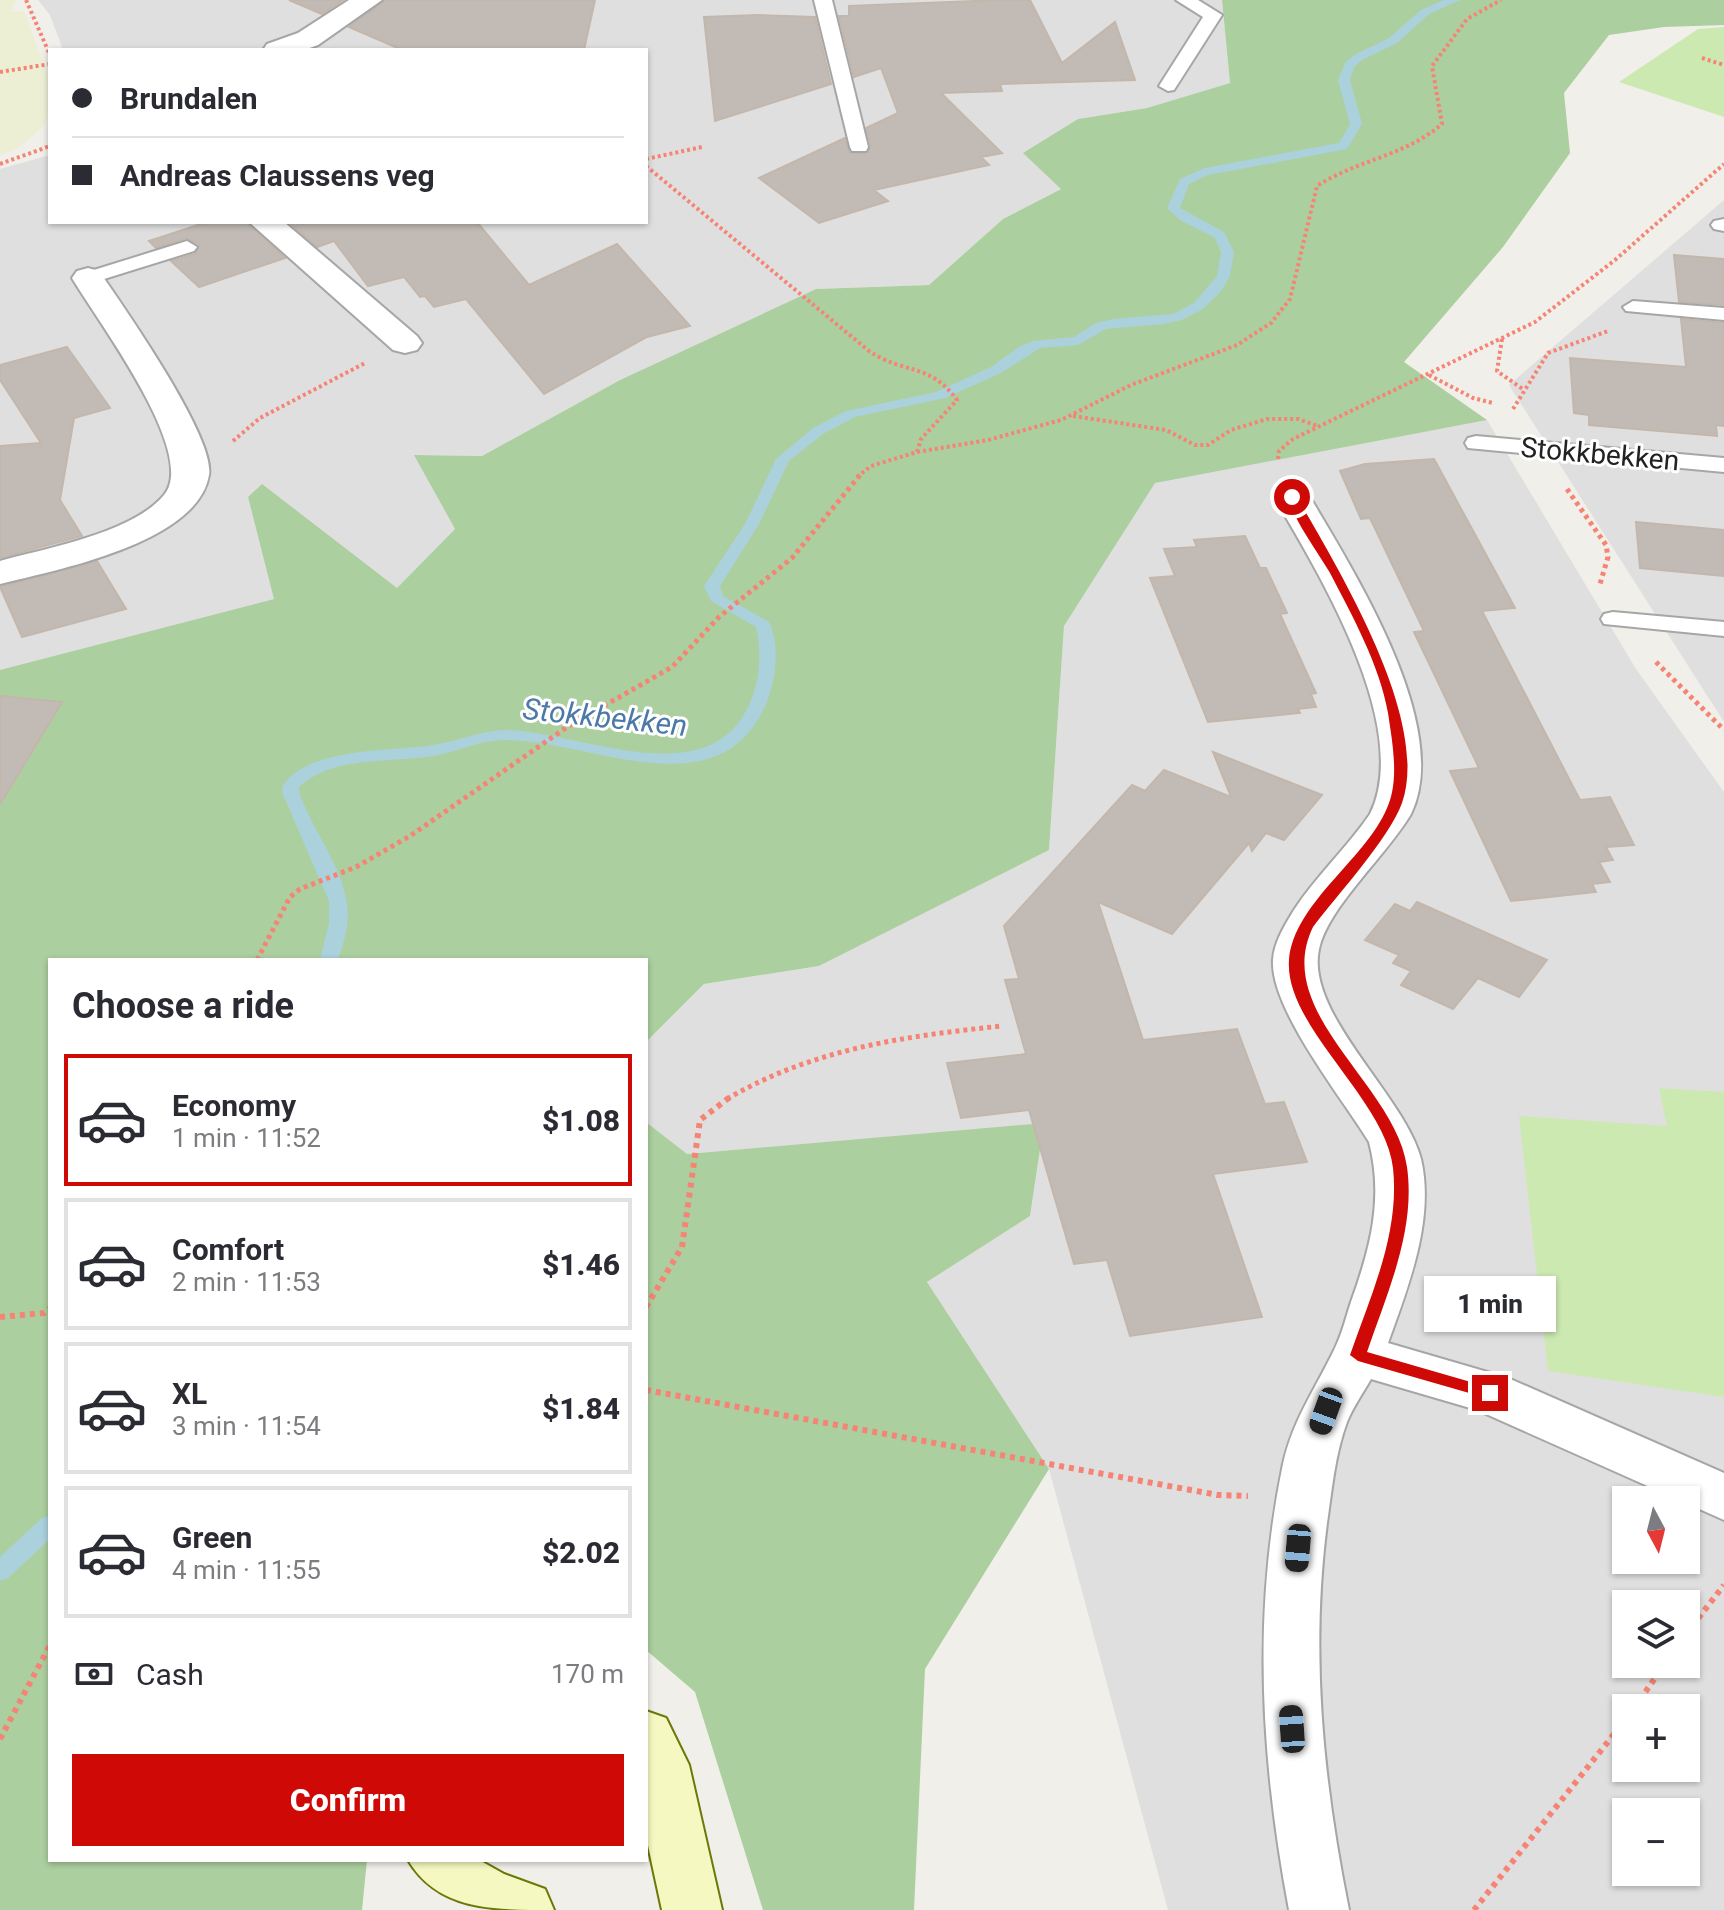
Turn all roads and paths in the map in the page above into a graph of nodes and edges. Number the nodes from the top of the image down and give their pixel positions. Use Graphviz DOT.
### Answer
graph roads {
  1 [pos="26,0"];
  2 [pos="368,0"];
  3 [pos="823,0"];
  4 [pos="1185,0"];
  5 [pos="1501,0"];
  6 [pos="283,48"];
  7 [pos="48,50"];
  8 [pos="1702,58"];
  9 [pos="48,64"];
  10 [pos="1724,65"];
  11 [pos="0,72"];
  12 [pos="1168,86"];
  13 [pos="48,147"];
  14 [pos="702,147"];
  15 [pos="859,147"];
  16 [pos="648,159"];
  17 [pos="0,164"];
  18 [pos="1724,164"];
  19 [pos="648,168"];
  20 [pos="267,224"];
  21 [pos="187,247"];
  22 [pos="88,278"];
  23 [pos="1633,307"];
  24 [pos="1724,314"];
  25 [pos="1502,338"];
  26 [pos="405,343"];
  27 [pos="1428,375"];
  28 [pos="1524,390"];
  29 [pos="1513,408"];
  30 [pos="1070,416"];
  31 [pos="1319,426"];
  32 [pos="1476,443"];
  33 [pos="1541,448"];
  34 [pos="917,452"];
  35 [pos="1724,465"];
  36 [pos="192,475"];
  37 [pos="1292,497"];
  38 [pos="0,573"];
  39 [pos="1613,619"];
  40 [pos="1724,629"];
  41 [pos="1724,730"];
  42 [pos="258,958"];
  43 [pos="1002,1026"];
  44 [pos="648,1304"];
  45 [pos="48,1310"];
  46 [pos="0,1317"];
  47 [pos="1358,1355"];
  48 [pos="648,1390"];
  49 [pos="1305,1497"];
  50 [pos="1724,1497"];
  51 [pos="1724,1585"];
  52 [pos="1700,1616"];
  53 [pos="48,1649"];
  54 [pos="1612,1737"];
  55 [pos="0,1739"];
  56 [pos="648,1741"];
  57 [pos="439,1862"];
  58 [pos="524,1910"];
  59 [pos="692,1910"];
  60 [pos="1319,1910"];
  61 [pos="1474,1910"];
  1 -- 7 [label="path"];
  2 -- 6 [label="street"];
  3 -- 15 [label="lane"];
  4 -- 12 [label="lane"];
  5 -- 30 [label="path"];
  8 -- 10 [label="path"];
  9 -- 11 [label="path"];
  13 -- 17 [label="path"];
  14 -- 16 [label="path"];
  18 -- 25 [label="path"];
  19 -- 34 [label="path"];
  20 -- 26 [label="street"];
  21 -- 22 [label="lane"];
  22 -- 36 [label="street"];
  23 -- 24 [label="lane"];
  23 -- 28 [label="path"];
  25 -- 27 [label="path"];
  25 -- 28 [label="path"];
  26 -- 36 [label="path"];
  27 -- 29 [label="path"];
  27 -- 31 [label="path"];
  28 -- 29 [label="path"];
  29 -- 33 [label="path"];
  30 -- 31 [label="path"];
  30 -- 34 [label="path"];
  31 -- 37 [label="path"];
  32 -- 33 [label="lane, Stokkbekken"];
  33 -- 35 [label="lane, Stokkbekken"];
  33 -- 39 [label="path"];
  34 -- 42 [label="path"];
  36 -- 38 [label="street"];
  37 -- 47 [label="street"];
  39 -- 40 [label="lane"];
  39 -- 41 [label="path"];
  43 -- 44 [label="path"];
  45 -- 46 [label="path"];
  47 -- 49 [label="street"];
  47 -- 50 [label="street"];
  48 -- 49 [label="path"];
  49 -- 60 [label="street"];
  51 -- 52 [label="path"];
  53 -- 55 [label="path"];
  54 -- 61 [label="path"];
  56 -- 59 [label="street"];
  57 -- 58 [label="street"];
}
